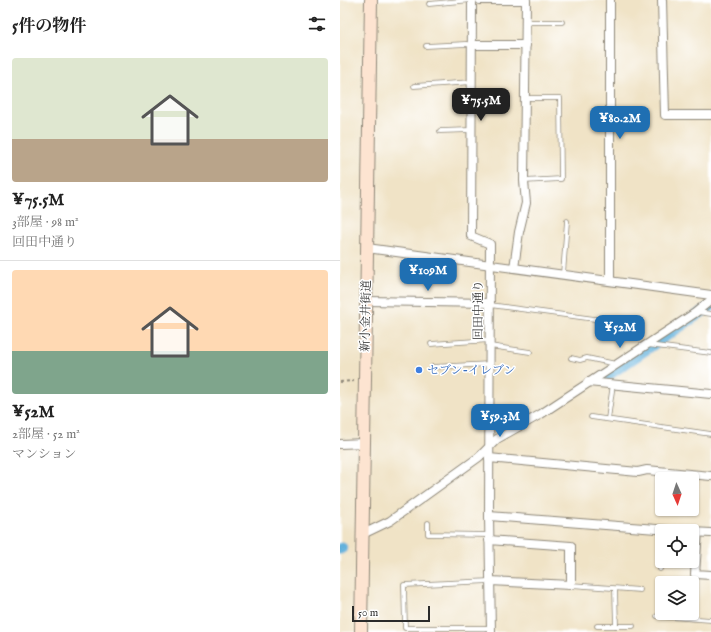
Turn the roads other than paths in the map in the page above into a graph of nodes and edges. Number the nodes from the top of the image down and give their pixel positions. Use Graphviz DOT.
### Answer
graph roads {
  1 [pos="371,0"];
  2 [pos="471,0"];
  3 [pos="480,0"];
  4 [pos="610,0"];
  5 [pos="662,0"];
  6 [pos="430,4"];
  7 [pos="526,22"];
  8 [pos="562,22"];
  9 [pos="472,45"];
  10 [pos="526,45"];
  11 [pos="426,46"];
  12 [pos="472,82"];
  13 [pos="414,86"];
  14 [pos="525,98"];
  15 [pos="711,115"];
  16 [pos="471,130"];
  17 [pos="440,131"];
  18 [pos="524,181"];
  19 [pos="567,221"];
  20 [pos="367,248"];
  21 [pos="490,264"];
  22 [pos="514,268"];
  23 [pos="563,274"];
  24 [pos="610,280"];
  25 [pos="711,295"];
  26 [pos="711,300"];
  27 [pos="366,301"];
  28 [pos="490,304"];
  29 [pos="699,313"];
  30 [pos="711,314"];
  31 [pos="632,324"];
  32 [pos="490,343"];
  33 [pos="431,344"];
  34 [pos="647,345"];
  35 [pos="530,352"];
  36 [pos="711,353"];
  37 [pos="571,358"];
  38 [pos="491,364"];
  39 [pos="616,364"];
  40 [pos="432,367"];
  41 [pos="588,382"];
  42 [pos="613,384"];
  43 [pos="711,394"];
  44 [pos="591,417"];
  45 [pos="608,419"];
  46 [pos="711,434"];
  47 [pos="365,443"];
  48 [pos="340,444"];
  49 [pos="490,445"];
  50 [pos="489,458"];
  51 [pos="711,476"];
  52 [pos="489,516"];
  53 [pos="428,523"];
  54 [pos="655,529"];
  55 [pos="699,532"];
  56 [pos="363,534"];
  57 [pos="711,534"];
  58 [pos="489,537"];
  59 [pos="695,568"];
  60 [pos="711,575"];
  61 [pos="490,581"];
  62 [pos="571,585"];
  63 [pos="614,588"];
  64 [pos="640,590"];
  65 [pos="699,619"];
  66 [pos="711,620"];
  67 [pos="597,626"];
  68 [pos="616,626"];
  69 [pos="633,626"];
  70 [pos="491,630"];
  71 [pos="361,632"];
  1 -- 20 [label="main road, 新小金井街道"];
  2 -- 6 [label="lane"];
  2 -- 9 [label="street, 回田中通り"];
  3 -- 7 [label="street"];
  4 -- 24 [label="street"];
  5 -- 15 [label="street"];
  7 -- 8 [label="lane"];
  7 -- 10 [label="street"];
  9 -- 10 [label="street"];
  9 -- 11 [label="lane"];
  9 -- 12 [label="street, 回田中通り"];
  10 -- 14 [label="street"];
  12 -- 13 [label="lane"];
  12 -- 16 [label="street, 回田中通り"];
  14 -- 18 [label="street"];
  14 -- 18 [label="lane"];
  16 -- 17 [label="lane"];
  16 -- 21 [label="street, 回田中通り"];
  18 -- 22 [label="street"];
  19 -- 23 [label="lane"];
  20 -- 21 [label="street"];
  20 -- 27 [label="main road, 新小金井街道"];
  21 -- 22 [label="street"];
  21 -- 28 [label="street, 回田中通り"];
  22 -- 23 [label="street"];
  23 -- 24 [label="street"];
  24 -- 25 [label="street"];
  26 -- 29 [label="street"];
  27 -- 28 [label="street"];
  27 -- 47 [label="main road, 新小金井街道"];
  28 -- 31 [label="lane"];
  28 -- 32 [label="street, 回田中通り"];
  29 -- 30 [label="lane"];
  29 -- 34 [label="street"];
  32 -- 33 [label="lane"];
  32 -- 35 [label="lane"];
  32 -- 38 [label="street, 回田中通り"];
  34 -- 36 [label="lane"];
  34 -- 39 [label="street"];
  37 -- 39 [label="lane"];
  38 -- 40 [label="lane"];
  38 -- 49 [label="street, 回田中通り"];
  39 -- 41 [label="street"];
  41 -- 42 [label="street"];
  41 -- 49 [label="street"];
  42 -- 43 [label="street"];
  42 -- 45 [label="lane"];
  44 -- 45 [label="lane"];
  45 -- 46 [label="lane"];
  47 -- 48 [label="street"];
  47 -- 56 [label="main road, 新小金井街道"];
  49 -- 50 [label="street, 回田中通り"];
  49 -- 56 [label="street"];
  50 -- 51 [label="street"];
  50 -- 52 [label="street, 回田中通り"];
  52 -- 54 [label="street"];
  52 -- 58 [label="street, 回田中通り"];
  53 -- 58 [label="lane"];
  55 -- 57 [label="street"];
  56 -- 71 [label="main road, 新小金井街道"];
  58 -- 61 [label="street, 回田中通り"];
  58 -- 62 [label="street"];
  59 -- 60 [label="street"];
  61 -- 62 [label="street"];
  61 -- 70 [label="street, 回田中通り"];
  61 -- 70 [label="lane"];
  62 -- 63 [label="lane"];
  63 -- 64 [label="lane"];
  63 -- 68 [label="lane"];
  65 -- 66 [label="lane"];
  67 -- 68 [label="lane"];
  68 -- 69 [label="lane"];
}
